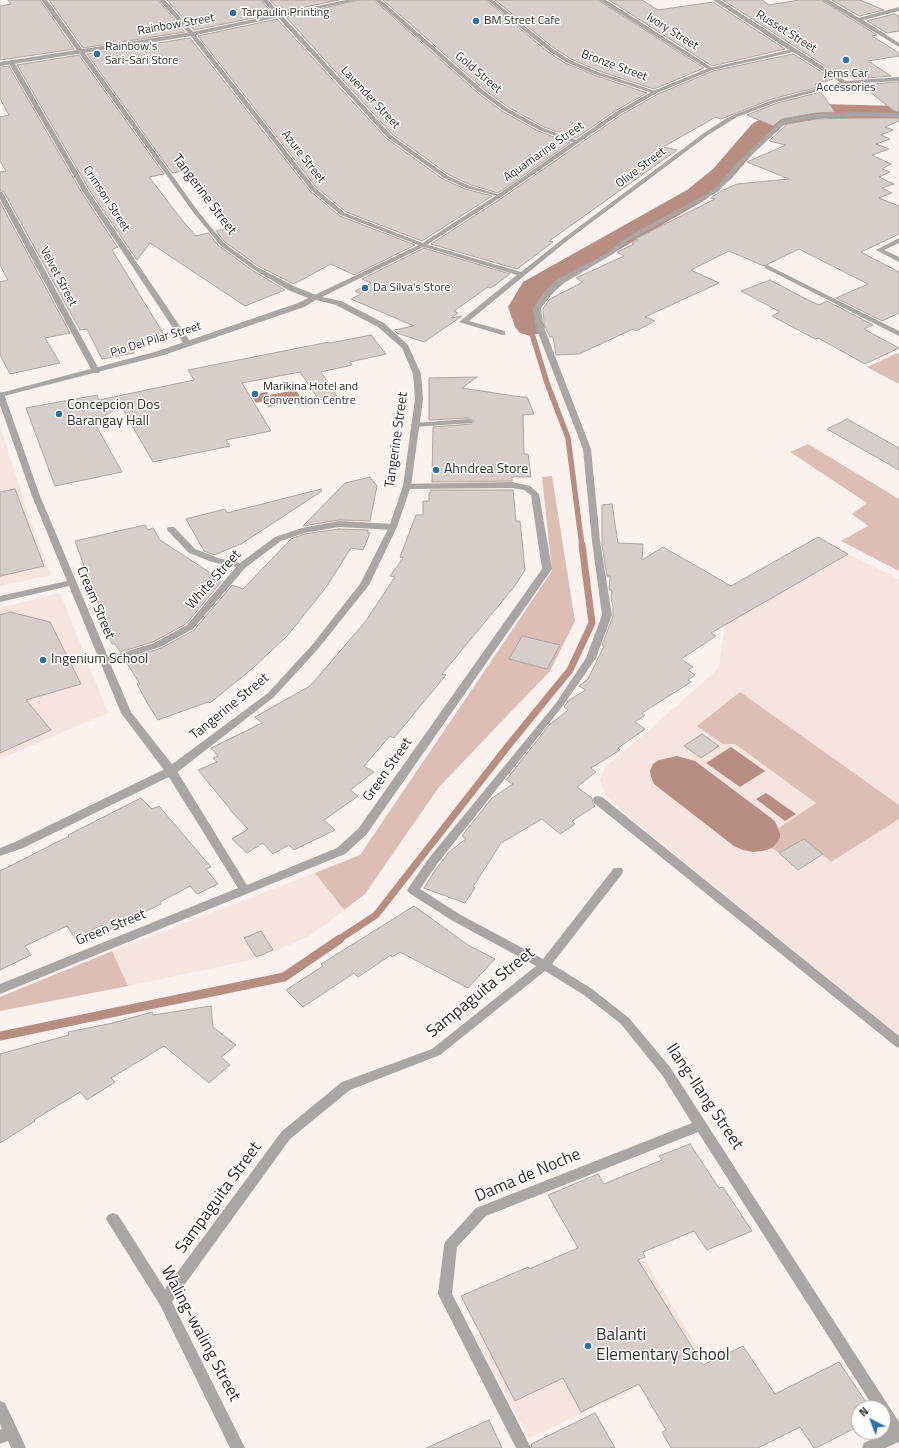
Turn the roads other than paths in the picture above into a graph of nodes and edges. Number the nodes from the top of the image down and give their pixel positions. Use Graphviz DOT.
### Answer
graph roads {
  1 [pos="44,0"];
  2 [pos="162,0"];
  3 [pos="265,0"];
  4 [pos="354,0"];
  5 [pos="378,0"];
  6 [pos="490,0"];
  7 [pos="602,0"];
  8 [pos="716,0"];
  9 [pos="825,0"];
  10 [pos="899,9"];
  11 [pos="280,16"];
  12 [pos="858,20"];
  13 [pos="192,34"];
  14 [pos="899,45"];
  15 [pos="795,50"];
  16 [pos="81,51"];
  17 [pos="11,62"];
  18 [pos="0,64"];
  19 [pos="711,69"];
  20 [pos="899,79"];
  21 [pos="845,83"];
  22 [pos="655,92"];
  23 [pos="899,115"];
  24 [pos="577,142"];
  25 [pos="0,193"];
  26 [pos="500,196"];
  27 [pos="899,240"];
  28 [pos="423,245"];
  29 [pos="899,260"];
  30 [pos="767,267"];
  31 [pos="522,274"];
  32 [pos="316,298"];
  33 [pos="502,334"];
  34 [pos="899,334"];
  35 [pos="188,344"];
  36 [pos="96,371"];
  37 [pos="0,395"];
  38 [pos="469,421"];
  39 [pos="414,425"];
  40 [pos="407,486"];
  41 [pos="393,527"];
  42 [pos="171,529"];
  43 [pos="242,566"];
  44 [pos="71,583"];
  45 [pos="0,599"];
  46 [pos="105,661"];
  47 [pos="171,771"];
  48 [pos="598,800"];
  49 [pos="0,852"];
  50 [pos="618,871"];
  51 [pos="244,889"];
  52 [pos="545,965"];
  53 [pos="0,989"];
  54 [pos="899,1044"];
  55 [pos="701,1125"];
  56 [pos="113,1219"];
  57 [pos="165,1301"];
  58 [pos="876,1400"];
  59 [pos="0,1408"];
  60 [pos="891,1423"];
  61 [pos="6,1434"];
  62 [pos="899,1435"];
  63 [pos="19,1448"];
  64 [pos="238,1448"];
  65 [pos="524,1448"];
  66 [pos="869,1448"];
  1 -- 16 [label="street, Tangerine Street"];
  2 -- 13 [label="street, Azure Street"];
  3 -- 11 [label="street, Lavender Street"];
  4 -- 11 [label="street, Rainbow Street"];
  5 -- 24 [label="street, Gold Street"];
  6 -- 22 [label="street, Bronze Street"];
  7 -- 19 [label="street, Ivory Street"];
  8 -- 15 [label="street, Russet Street"];
  9 -- 12 [label="street"];
  10 -- 12 [label="street"];
  11 -- 13 [label="street, Rainbow Street"];
  11 -- 26 [label="street, Lavender Street"];
  12 -- 14 [label="street"];
  13 -- 16 [label="street, Rainbow Street"];
  13 -- 28 [label="street, Azure Street"];
  15 -- 19 [label="street, Aquamarine Street"];
  15 -- 21 [label="street, Russet Street"];
  16 -- 17 [label="street, Rainbow Street"];
  16 -- 32 [label="street, Tangerine Street"];
  17 -- 18 [label="street, Rainbow Street"];
  17 -- 35 [label="street, Crimson Street"];
  19 -- 22 [label="street, Aquamarine Street"];
  20 -- 21 [label="street, Olive Street"];
  21 -- 31 [label="street, Olive Street"];
  22 -- 24 [label="street, Aquamarine Street"];
  23 -- 52 [label="street, Ilang-Ilang Street"];
  24 -- 26 [label="street, Aquamarine Street"];
  25 -- 36 [label="street, Velvet Street"];
  26 -- 28 [label="street, Aquamarine Street"];
  27 -- 29 [label="street"];
  28 -- 31 [label="street, Azure Street"];
  28 -- 32 [label="street, Aquamarine Street"];
  30 -- 34 [label="street"];
  31 -- 33 [label="street, Olive Street"];
  32 -- 35 [label="street, Pio Del Pilar Street"];
  32 -- 39 [label="street, Tangerine Street"];
  35 -- 36 [label="street, Pio Del Pilar Street"];
  36 -- 37 [label="street, Pio Del Pilar Street"];
  37 -- 44 [label="street, Cream Street"];
  38 -- 39 [label="street"];
  39 -- 40 [label="street, Tangerine Street"];
  40 -- 41 [label="street, Tangerine Street"];
  40 -- 51 [label="street, Green Street"];
  41 -- 43 [label="street, White Street"];
  41 -- 47 [label="street, Tangerine Street"];
  42 -- 43 [label="street"];
  43 -- 46 [label="street, White Street"];
  44 -- 45 [label="street"];
  44 -- 46 [label="street, Cream Street"];
  46 -- 47 [label="street, Cream Street"];
  47 -- 49 [label="street, Tangerine Street"];
  47 -- 51 [label="street, Cream Street"];
  48 -- 54 [label="street"];
  50 -- 52 [label="street, Sampaguita Street"];
  51 -- 53 [label="street, Green Street"];
  52 -- 55 [label="street, Ilang-Ilang Street"];
  52 -- 57 [label="street, Sampaguita Street"];
  55 -- 58 [label="street, Ilang-Ilang Street"];
  55 -- 65 [label="street, Dama de Noche"];
  56 -- 57 [label="street, Waling-waling Street"];
  57 -- 64 [label="street, Waling-waling Street"];
  59 -- 61 [label="street"];
  60 -- 62 [label="street, Ilang-Ilang Street"];
  61 -- 63 [label="street"];
  62 -- 66 [label="street"];
}
